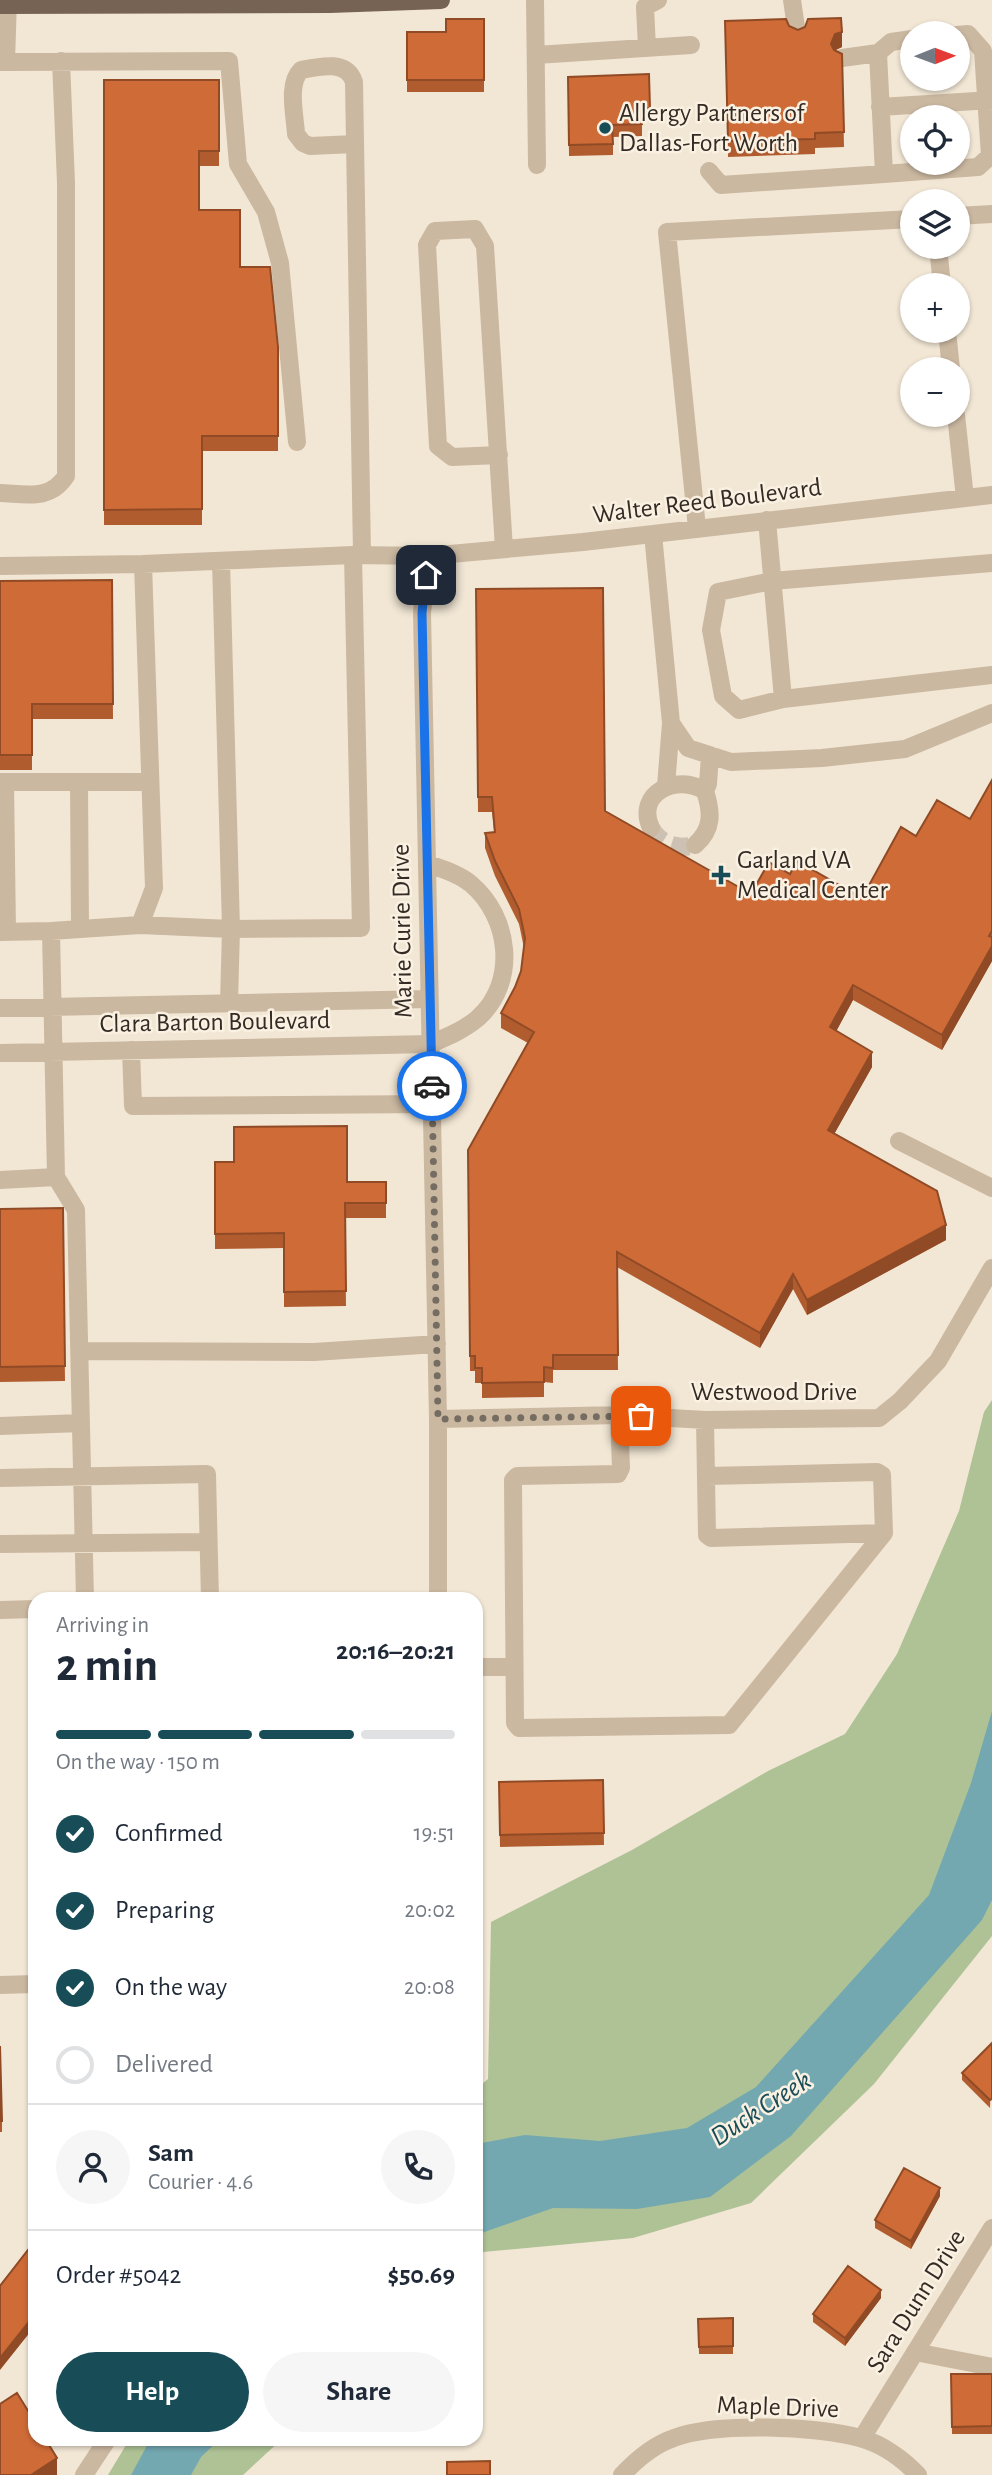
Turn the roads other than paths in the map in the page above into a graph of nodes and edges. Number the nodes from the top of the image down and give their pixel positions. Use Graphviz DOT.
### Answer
graph roads {
  1 [pos="441,0"];
  2 [pos="535,0"];
  3 [pos="658,0"];
  4 [pos="792,0"];
  5 [pos="330,2"];
  6 [pos="5,3"];
  7 [pos="797,34"];
  8 [pos="970,36"];
  9 [pos="900,40"];
  10 [pos="691,45"];
  11 [pos="647,48"];
  12 [pos="878,53"];
  13 [pos="536,55"];
  14 [pos="842,58"];
  15 [pos="61,61"];
  16 [pos="3,62"];
  17 [pos="989,100"];
  18 [pos="880,107"];
  19 [pos="355,144"];
  20 [pos="537,165"];
  21 [pos="709,171"];
  22 [pos="884,174"];
  23 [pos="992,214"];
  24 [pos="970,215"];
  25 [pos="900,220"];
  26 [pos="957,427"];
  27 [pos="297,442"];
  28 [pos="499,455"];
  29 [pos="0,494"];
  30 [pos="992,495"];
  31 [pos="965,498"];
  32 [pos="767,520"];
  33 [pos="697,528"];
  34 [pos="653,534"];
  35 [pos="504,549"];
  36 [pos="357,555"];
  37 [pos="429,556"];
  38 [pos="221,561"];
  39 [pos="992,563"];
  40 [pos="143,564"];
  41 [pos="0,566"];
  42 [pos="772,581"];
  43 [pos="992,675"];
  44 [pos="783,699"];
  45 [pos="992,713"];
  46 [pos="671,723"];
  47 [pos="709,755"];
  48 [pos="2,782"];
  49 [pos="79,782"];
  50 [pos="150,782"];
  51 [pos="666,786"];
  52 [pos="705,791"];
  53 [pos="651,828"];
  54 [pos="695,845"];
  55 [pos="427,864"];
  56 [pos="140,925"];
  57 [pos="80,929"];
  58 [pos="232,929"];
  59 [pos="51,931"];
  60 [pos="4,932"];
  61 [pos="429,999"];
  62 [pos="229,1003"];
  63 [pos="52,1007"];
  64 [pos="0,1008"];
  65 [pos="430,1044"];
  66 [pos="131,1050"];
  67 [pos="53,1052"];
  68 [pos="0,1053"];
  69 [pos="432,1104"];
  70 [pos="899,1140"];
  71 [pos="57,1177"];
  72 [pos="0,1180"];
  73 [pos="992,1188"];
  74 [pos="992,1268"];
  75 [pos="437,1344"];
  76 [pos="80,1351"];
  77 [pos="620,1415"];
  78 [pos="438,1419"];
  79 [pos="705,1420"];
  80 [pos="81,1423"];
  81 [pos="0,1426"];
  82 [pos="706,1476"];
  83 [pos="83,1477"];
  84 [pos="0,1479"];
  85 [pos="884,1533"];
  86 [pos="208,1542"];
  87 [pos="84,1543"];
  88 [pos="0,1544"];
  89 [pos="85,1592"];
  90 [pos="209,1592"];
  91 [pos="438,1592"];
  92 [pos="28,1609"];
  93 [pos="0,1610"];
  94 [pos="483,1667"];
  95 [pos="514,1667"];
  96 [pos="0,1984"];
  97 [pos="28,1984"];
  98 [pos="992,2228"];
  99 [pos="915,2352"];
  100 [pos="992,2367"];
  101 [pos="862,2438"];
  102 [pos="99,2446"];
  103 [pos="85,2475"];
  104 [pos="622,2475"];
  105 [pos="918,2475"];
  1 -- 5 [label="main road"];
  2 -- 13 [label="street"];
  3 -- 11 [label="street"];
  4 -- 7 [label="street"];
  5 -- 6 [label="main road"];
  6 -- 16 [label="street"];
  8 -- 17 [label="street"];
  9 -- 12 [label="street"];
  10 -- 11 [label="street"];
  11 -- 13 [label="street"];
  12 -- 14 [label="street"];
  12 -- 18 [label="street"];
  13 -- 20 [label="street"];
  15 -- 16 [label="street"];
  15 -- 27 [label="street"];
  15 -- 29 [label="street"];
  17 -- 18 [label="street"];
  17 -- 22 [label="street"];
  18 -- 22 [label="street"];
  19 -- 19 [label="street"];
  19 -- 36 [label="street"];
  21 -- 22 [label="street"];
  23 -- 24 [label="street"];
  25 -- 33 [label="street"];
  26 -- 31 [label="street"];
  28 -- 28 [label="street"];
  28 -- 35 [label="street"];
  30 -- 31 [label="street, Walter Reed Boulevard"];
  31 -- 32 [label="street, Walter Reed Boulevard"];
  32 -- 33 [label="street, Walter Reed Boulevard"];
  32 -- 42 [label="street"];
  33 -- 34 [label="street, Walter Reed Boulevard"];
  34 -- 35 [label="street, Walter Reed Boulevard"];
  34 -- 46 [label="street"];
  35 -- 37 [label="street, Walter Reed Boulevard"];
  36 -- 37 [label="street, Walter Reed Boulevard"];
  36 -- 38 [label="street, Walter Reed Boulevard"];
  36 -- 58 [label="street"];
  37 -- 55 [label="street, Marie Curie Drive"];
  38 -- 40 [label="street, Walter Reed Boulevard"];
  38 -- 58 [label="street"];
  39 -- 42 [label="street"];
  40 -- 41 [label="street, Walter Reed Boulevard"];
  40 -- 50 [label="street"];
  42 -- 44 [label="street"];
  42 -- 44 [label="street"];
  43 -- 44 [label="street"];
  45 -- 47 [label="street"];
  46 -- 47 [label="street"];
  46 -- 51 [label="street"];
  47 -- 52 [label="street"];
  48 -- 49 [label="street"];
  48 -- 60 [label="street"];
  49 -- 50 [label="street"];
  49 -- 57 [label="street"];
  50 -- 56 [label="street"];
  51 -- 52 [label="street"];
  51 -- 53 [label="street"];
  52 -- 54 [label="street"];
  55 -- 61 [label="street, Marie Curie Drive"];
  55 -- 65 [label="street"];
  56 -- 57 [label="street"];
  56 -- 58 [label="street"];
  57 -- 59 [label="street"];
  58 -- 62 [label="street"];
  59 -- 60 [label="street"];
  59 -- 63 [label="street"];
  61 -- 62 [label="street, Clara Barton Boulevard"];
  61 -- 65 [label="street, Marie Curie Drive"];
  62 -- 63 [label="street, Clara Barton Boulevard"];
  63 -- 64 [label="street, Clara Barton Boulevard"];
  63 -- 67 [label="street"];
  65 -- 66 [label="street, Clara Barton Boulevard"];
  65 -- 69 [label="street, Marie Curie Drive"];
  66 -- 67 [label="street, Clara Barton Boulevard"];
  66 -- 69 [label="street"];
  67 -- 68 [label="street, Clara Barton Boulevard"];
  67 -- 71 [label="street"];
  69 -- 75 [label="street, Marie Curie Drive"];
  70 -- 73 [label="street"];
  71 -- 72 [label="street"];
  71 -- 76 [label="street"];
  74 -- 79 [label="street, Westwood Drive"];
  75 -- 76 [label="street"];
  75 -- 78 [label="street, Marie Curie Drive"];
  76 -- 80 [label="street"];
  77 -- 78 [label="street, Westwood Drive"];
  77 -- 79 [label="street, Westwood Drive"];
  77 -- 95 [label="street"];
  78 -- 91 [label="street, Marie Curie Drive"];
  79 -- 82 [label="street"];
  80 -- 81 [label="street"];
  80 -- 83 [label="street"];
  82 -- 85 [label="street"];
  82 -- 85 [label="street"];
  83 -- 84 [label="street"];
  83 -- 86 [label="street"];
  83 -- 87 [label="street"];
  85 -- 95 [label="street"];
  86 -- 87 [label="street"];
  86 -- 90 [label="street"];
  87 -- 88 [label="street"];
  87 -- 89 [label="street"];
  92 -- 93 [label="street"];
  94 -- 95 [label="street"];
  96 -- 97 [label="street"];
  98 -- 99 [label="street, Sara Dunn Drive"];
  99 -- 100 [label="street"];
  99 -- 101 [label="street, Sara Dunn Drive"];
  101 -- 104 [label="street, Maple Drive"];
  101 -- 105 [label="street, Maple Drive"];
  102 -- 103 [label="street"];
}
